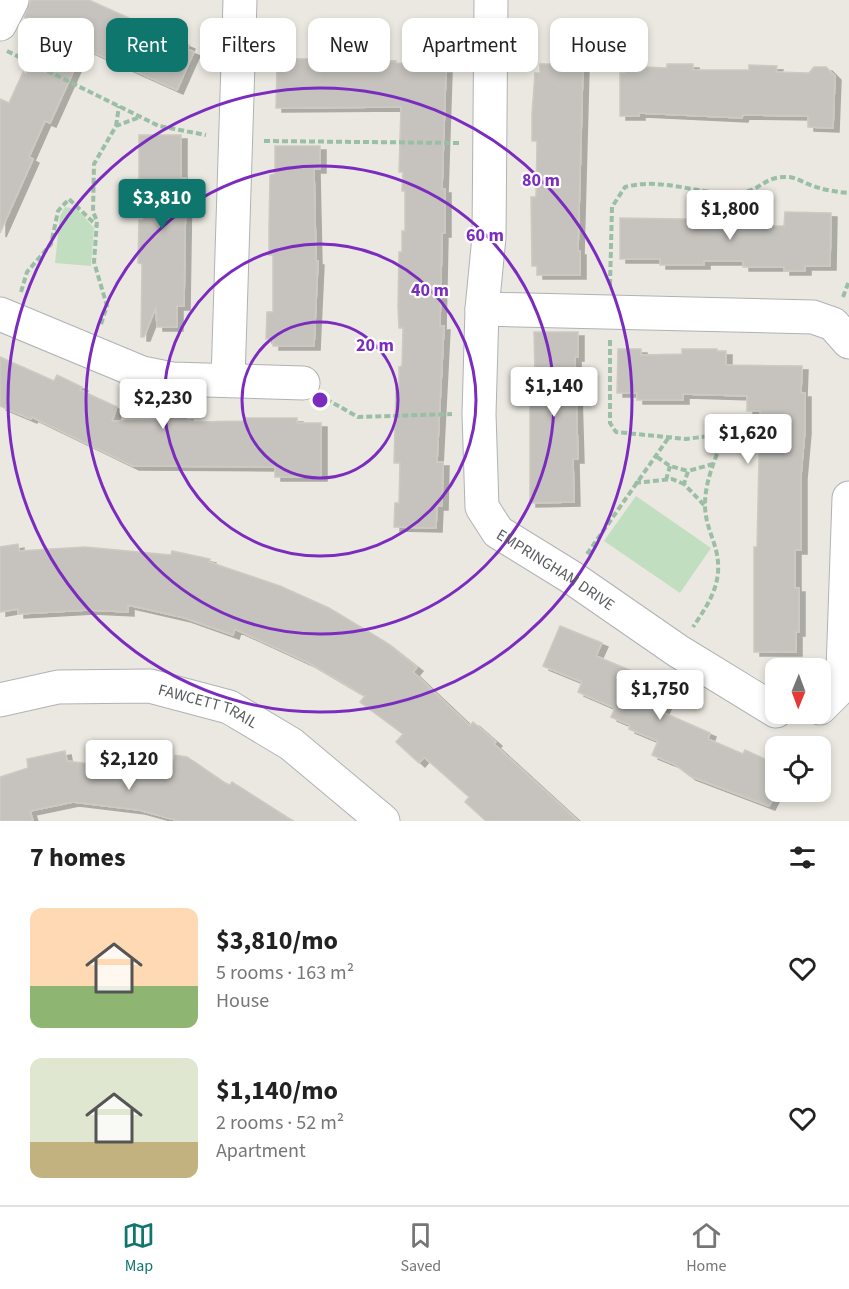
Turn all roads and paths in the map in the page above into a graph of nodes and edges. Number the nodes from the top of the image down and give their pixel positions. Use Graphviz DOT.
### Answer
graph roads {
  1 [pos="12,0"];
  2 [pos="240,0"];
  3 [pos="491,0"];
  4 [pos="0,24"];
  5 [pos="0,48"];
  6 [pos="119,106"];
  7 [pos="140,117"];
  8 [pos="116,126"];
  9 [pos="237,140"];
  10 [pos="490,143"];
  11 [pos="849,193"];
  12 [pos="97,225"];
  13 [pos="482,309"];
  14 [pos="610,313"];
  15 [pos="6,317"];
  16 [pos="849,342"];
  17 [pos="92,353"];
  18 [pos="228,380"];
  19 [pos="303,383"];
  20 [pos="479,414"];
  21 [pos="669,437"];
  22 [pos="656,456"];
  23 [pos="713,464"];
  24 [pos="670,466"];
  25 [pos="688,471"];
  26 [pos="666,480"];
  27 [pos="634,483"];
  28 [pos="684,484"];
  29 [pos="849,498"];
  30 [pos="705,505"];
  31 [pos="571,577"];
  32 [pos="678,651"];
  33 [pos="831,698"];
  34 [pos="0,700"];
  35 [pos="765,704"];
  36 [pos="383,821"];
  1 -- 4 [label="street"];
  2 -- 9 [label="street"];
  3 -- 10 [label="street, EMPRINGHAM DRIVE"];
  5 -- 6 [label="path"];
  6 -- 7 [label="path"];
  6 -- 8 [label="path"];
  7 -- 8 [label="path"];
  7 -- 9 [label="path"];
  8 -- 12 [label="path"];
  9 -- 10 [label="path"];
  9 -- 18 [label="street"];
  10 -- 13 [label="street, EMPRINGHAM DRIVE"];
  11 -- 14 [label="path"];
  12 -- 15 [label="path"];
  12 -- 17 [label="path"];
  13 -- 14 [label="street"];
  13 -- 20 [label="street, EMPRINGHAM DRIVE"];
  14 -- 16 [label="street"];
  14 -- 21 [label="path"];
  15 -- 17 [label="street"];
  17 -- 18 [label="street"];
  18 -- 19 [label="street"];
  19 -- 20 [label="path"];
  20 -- 31 [label="street, EMPRINGHAM DRIVE"];
  21 -- 22 [label="path"];
  21 -- 23 [label="path"];
  22 -- 24 [label="path"];
  22 -- 27 [label="path"];
  23 -- 25 [label="path"];
  23 -- 30 [label="path"];
  24 -- 25 [label="path"];
  24 -- 26 [label="path"];
  25 -- 28 [label="path"];
  26 -- 27 [label="path"];
  26 -- 28 [label="path"];
  27 -- 31 [label="path"];
  28 -- 30 [label="path"];
  29 -- 33 [label="street"];
  30 -- 32 [label="path"];
  31 -- 32 [label="street, EMPRINGHAM DRIVE"];
  32 -- 35 [label="street, EMPRINGHAM DRIVE"];
  34 -- 36 [label="street, FAWCETT TRAIL"];
}
